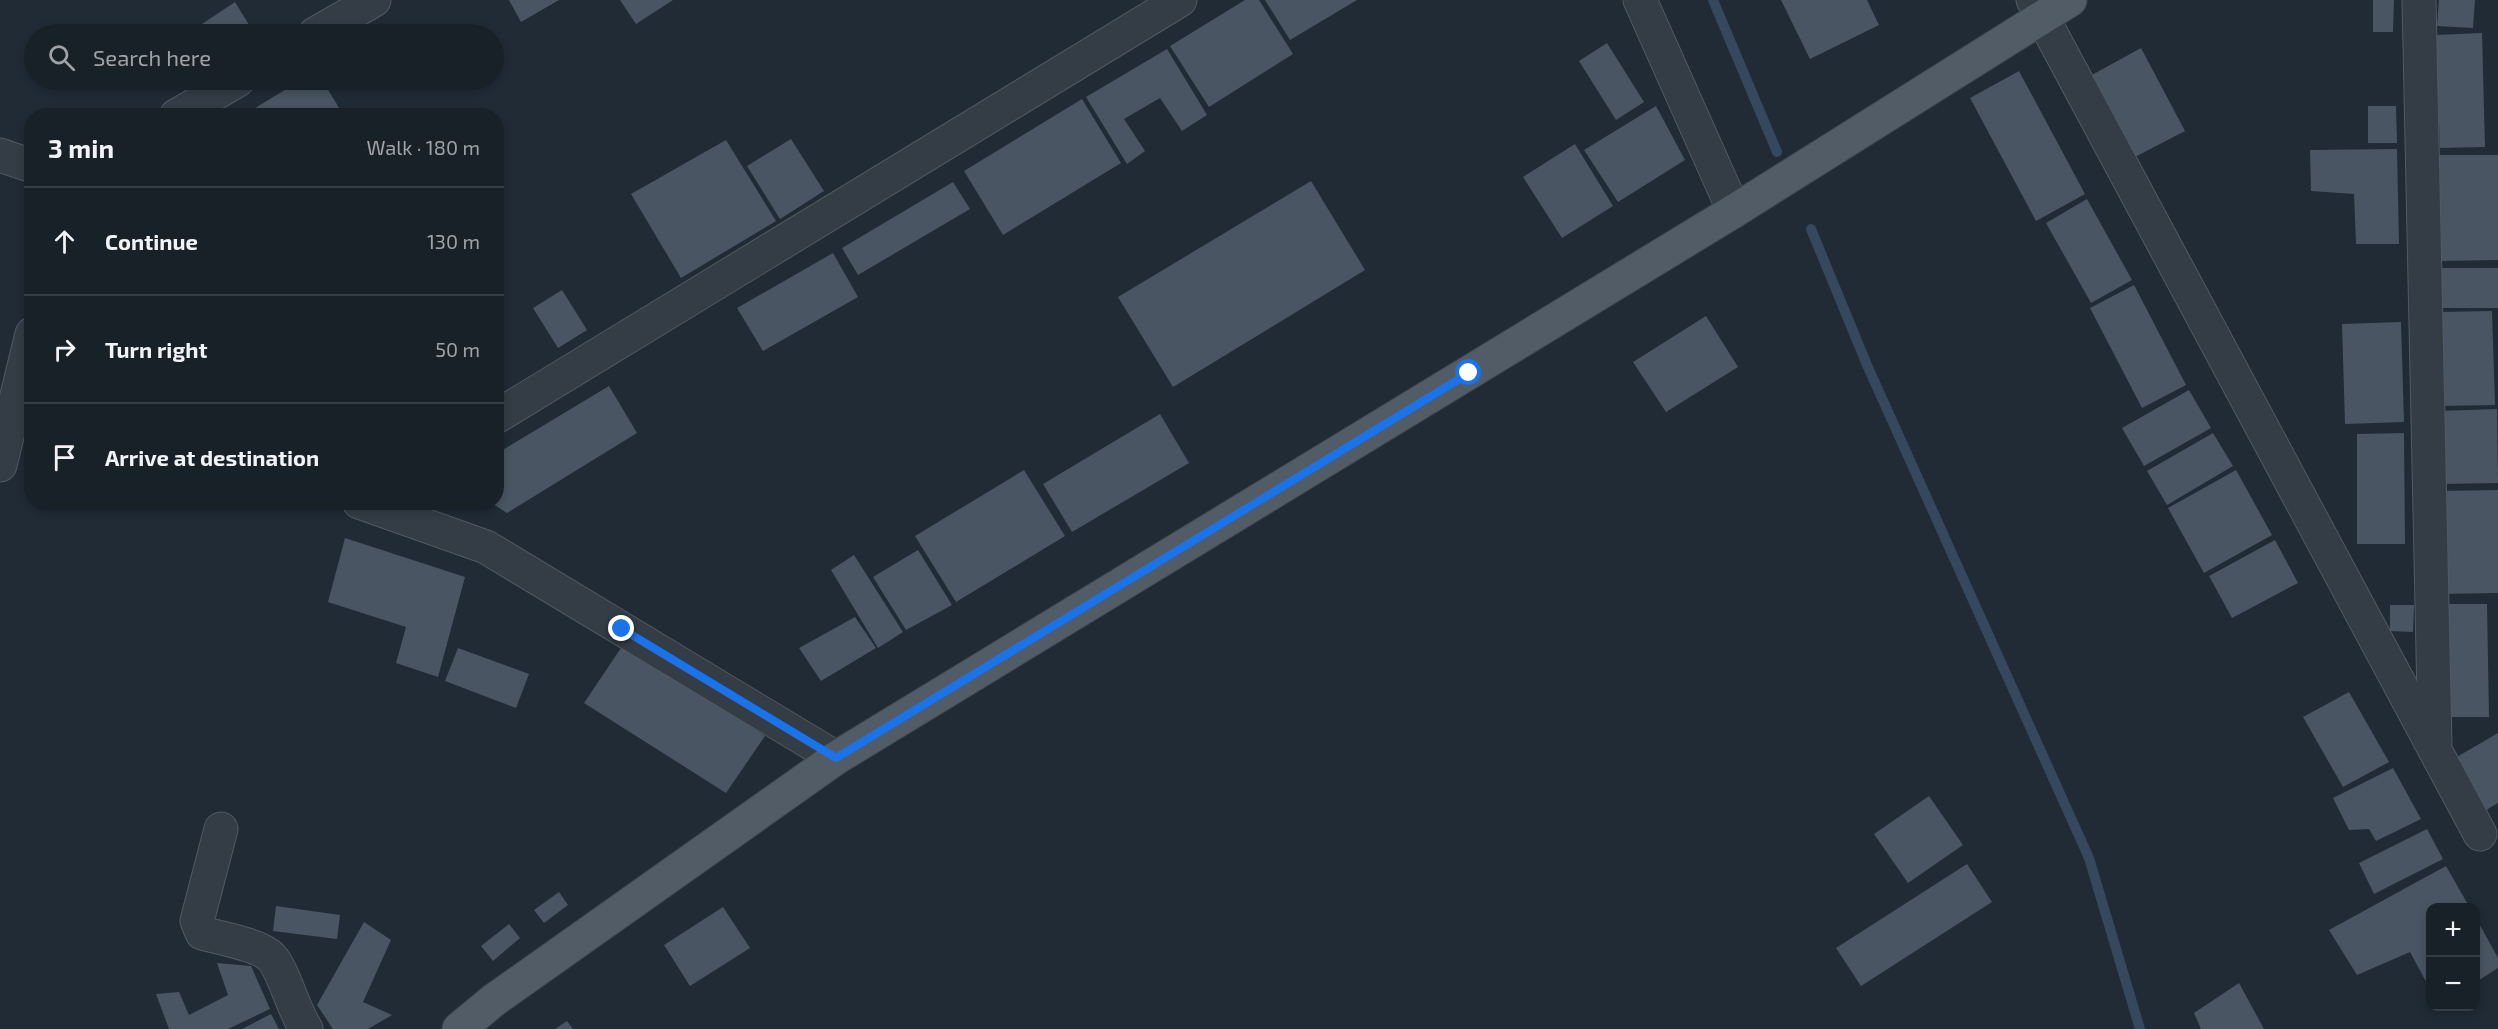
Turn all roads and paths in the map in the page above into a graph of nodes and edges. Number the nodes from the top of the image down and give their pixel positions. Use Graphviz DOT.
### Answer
graph roads {
  1 [pos="374,0"];
  2 [pos="1180,0"];
  3 [pos="1640,0"];
  4 [pos="2070,0"];
  5 [pos="2419,0"];
  6 [pos="2038,9"];
  7 [pos="332,24"];
  8 [pos="221,90"];
  9 [pos="190,108"];
  10 [pos="0,155"];
  11 [pos="24,163"];
  12 [pos="1734,211"];
  13 [pos="24,367"];
  14 [pos="504,412"];
  15 [pos="0,465"];
  16 [pos="382,510"];
  17 [pos="2435,753"];
  18 [pos="836,758"];
  19 [pos="221,829"];
  20 [pos="2480,834"];
  21 [pos="306,1029"];
  22 [pos="459,1029"];
  1 -- 7 [label="street"];
  2 -- 14 [label="street"];
  3 -- 12 [label="street"];
  4 -- 6 [label="main road"];
  5 -- 17 [label="street"];
  6 -- 12 [label="main road"];
  6 -- 17 [label="street"];
  8 -- 9 [label="street"];
  10 -- 11 [label="street"];
  12 -- 18 [label="main road"];
  13 -- 15 [label="street"];
  16 -- 18 [label="street"];
  17 -- 20 [label="street"];
  18 -- 22 [label="main road"];
  19 -- 21 [label="street"];
}
